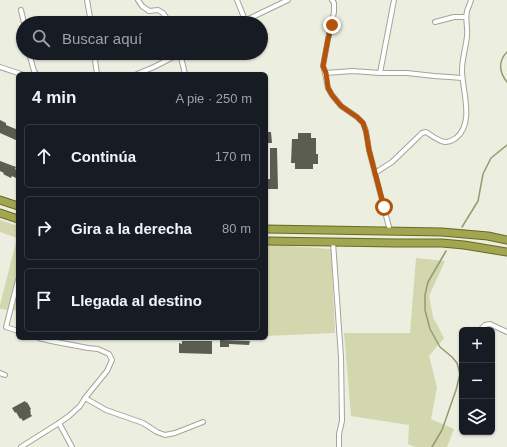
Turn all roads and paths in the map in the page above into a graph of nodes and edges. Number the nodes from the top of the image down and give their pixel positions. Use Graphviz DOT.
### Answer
graph roads {
  1 [pos="87,0"];
  2 [pos="138,0"];
  3 [pos="237,0"];
  4 [pos="288,0"];
  5 [pos="332,0"];
  6 [pos="394,0"];
  7 [pos="472,0"];
  8 [pos="21,10"];
  9 [pos="22,16"];
  10 [pos="90,16"];
  11 [pos="165,16"];
  12 [pos="243,16"];
  13 [pos="254,16"];
  14 [pos="466,17"];
  15 [pos="435,22"];
  16 [pos="31,60"];
  17 [pos="95,60"];
  18 [pos="167,60"];
  19 [pos="182,60"];
  20 [pos="0,67"];
  21 [pos="16,72"];
  22 [pos="35,72"];
  23 [pos="97,72"];
  24 [pos="143,72"];
  25 [pos="185,72"];
  26 [pos="326,73"];
  27 [pos="380,73"];
  28 [pos="462,78"];
  29 [pos="375,173"];
  30 [pos="0,200"];
  31 [pos="16,205"];
  32 [pos="0,213"];
  33 [pos="16,218"];
  34 [pos="268,229"];
  35 [pos="390,231"];
  36 [pos="507,240"];
  37 [pos="268,241"];
  38 [pos="333,242"];
  39 [pos="507,252"];
  40 [pos="16,288"];
  41 [pos="0,326"];
  42 [pos="6,327"];
  43 [pos="483,327"];
  44 [pos="16,331"];
  45 [pos="507,332"];
  46 [pos="47,340"];
  47 [pos="0,373"];
  48 [pos="5,375"];
  49 [pos="85,398"];
  50 [pos="203,422"];
  51 [pos="59,423"];
  52 [pos="21,447"];
  53 [pos="72,447"];
  54 [pos="339,447"];
  1 -- 10 [label="street"];
  2 -- 11 [label="street"];
  3 -- 12 [label="street"];
  4 -- 13 [label="street"];
  5 -- 26 [label="street"];
  6 -- 27 [label="street"];
  7 -- 14 [label="street"];
  8 -- 9 [label="street"];
  14 -- 15 [label="street"];
  14 -- 28 [label="street"];
  16 -- 22 [label="street"];
  17 -- 23 [label="street"];
  18 -- 24 [label="street"];
  19 -- 25 [label="street"];
  20 -- 21 [label="street"];
  26 -- 27 [label="street"];
  26 -- 29 [label="street"];
  27 -- 28 [label="street"];
  28 -- 29 [label="street"];
  29 -- 35 [label="street"];
  30 -- 31 [label="highway"];
  32 -- 33 [label="highway"];
  34 -- 35 [label="highway"];
  35 -- 36 [label="highway"];
  37 -- 38 [label="highway"];
  38 -- 39 [label="highway"];
  38 -- 54 [label="street"];
  40 -- 42 [label="street"];
  41 -- 42 [label="street"];
  42 -- 44 [label="street"];
  43 -- 45 [label="street"];
  46 -- 49 [label="street"];
  47 -- 48 [label="street"];
  49 -- 50 [label="street"];
  49 -- 51 [label="street"];
  51 -- 52 [label="street"];
  51 -- 53 [label="street"];
}
